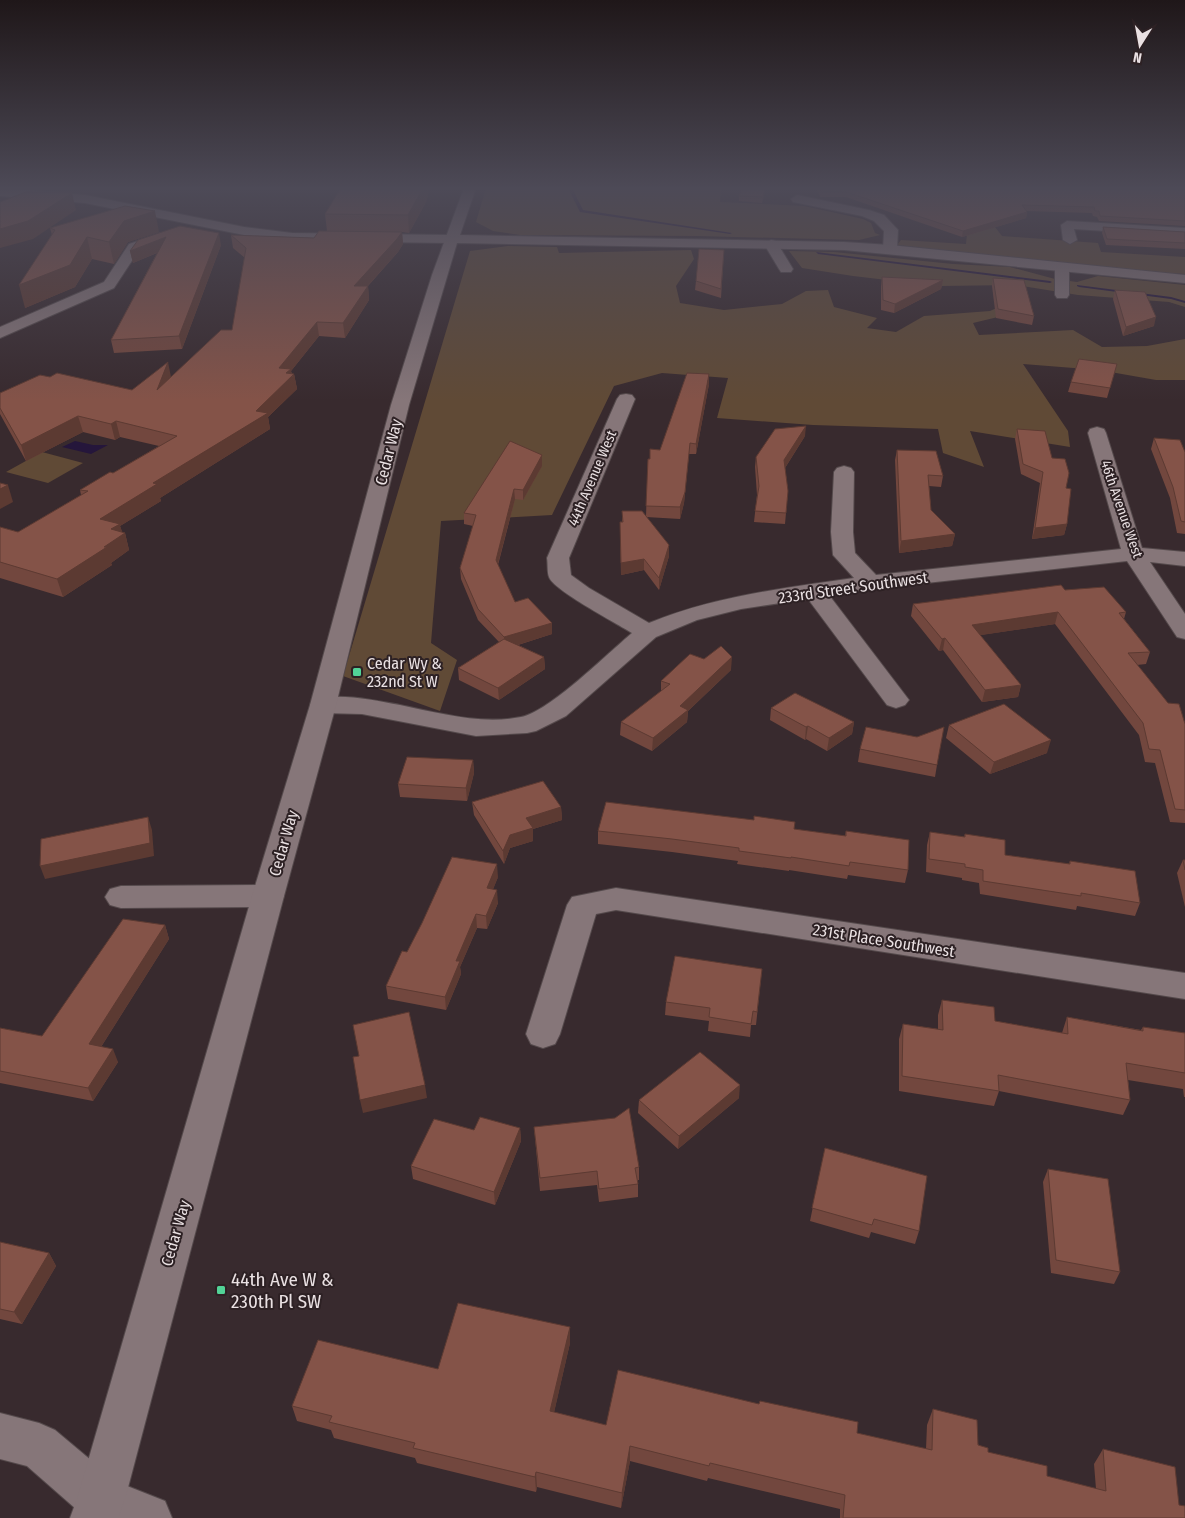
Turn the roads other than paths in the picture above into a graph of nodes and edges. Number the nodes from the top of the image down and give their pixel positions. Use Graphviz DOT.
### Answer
graph roads {
  1 [pos="128,259"];
  2 [pos="445,259"];
  3 [pos="780,259"];
  4 [pos="984,259"];
  5 [pos="1062,267"];
  6 [pos="786,269"];
  7 [pos="1185,279"];
  8 [pos="1062,294"];
  9 [pos="0,333"];
  10 [pos="626,399"];
  11 [pos="1097,433"];
  12 [pos="844,472"];
  13 [pos="1133,554"];
  14 [pos="1185,559"];
  15 [pos="871,582"];
  16 [pos="814,591"];
  17 [pos="648,632"];
  18 [pos="1185,632"];
  19 [pos="896,700"];
  20 [pos="323,705"];
  21 [pos="268,896"];
  22 [pos="121,897"];
  23 [pos="1185,986"];
  24 [pos="543,1034"];
  25 [pos="0,1436"];
  26 [pos="97,1508"];
  27 [pos="148,1518"];
  1 -- 9 [label="street"];
  2 -- 20 [label="street, Cedar Way"];
  3 -- 6 [label="street"];
  4 -- 5 [label="street"];
  5 -- 7 [label="street"];
  5 -- 8 [label="street"];
  10 -- 17 [label="street, 44th Avenue West"];
  11 -- 13 [label="street, 46th Avenue West"];
  12 -- 15 [label="street"];
  13 -- 14 [label="street, 233rd Street Southwest"];
  13 -- 15 [label="street, 233rd Street Southwest"];
  13 -- 18 [label="street, 46th Avenue West"];
  15 -- 16 [label="street, 233rd Street Southwest"];
  16 -- 17 [label="street, 233rd Street Southwest"];
  16 -- 19 [label="street"];
  17 -- 20 [label="street"];
  20 -- 21 [label="street, Cedar Way"];
  21 -- 22 [label="street"];
  21 -- 26 [label="street, Cedar Way"];
  23 -- 24 [label="street, 231st Place Southwest"];
  25 -- 26 [label="street"];
  26 -- 27 [label="street"];
}
